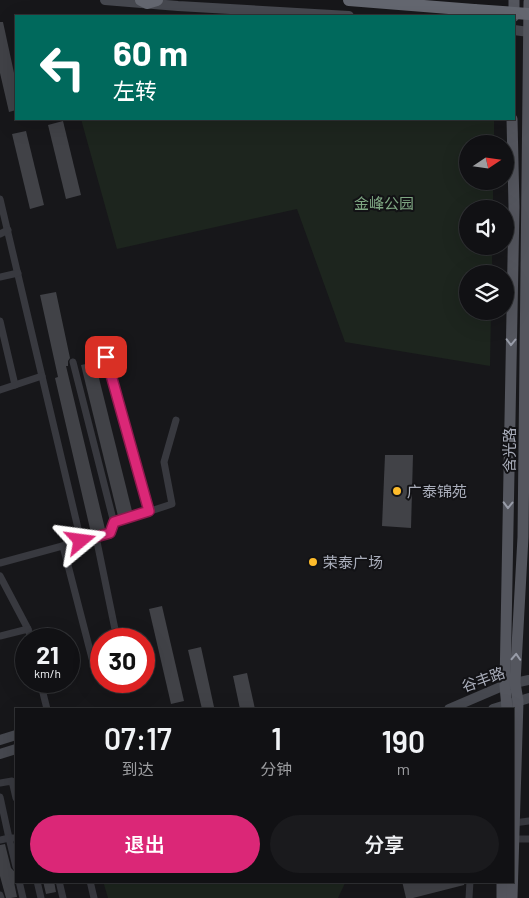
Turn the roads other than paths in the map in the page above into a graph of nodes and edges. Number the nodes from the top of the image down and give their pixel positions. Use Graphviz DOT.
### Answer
graph roads {
  1 [pos="105,0"];
  2 [pos="349,0"];
  3 [pos="514,0"];
  4 [pos="148,1"];
  5 [pos="529,2"];
  6 [pos="529,14"];
  7 [pos="336,15"];
  8 [pos="514,15"];
  9 [pos="515,30"];
  10 [pos="529,32"];
  11 [pos="512,120"];
  12 [pos="0,199"];
  13 [pos="8,230"];
  14 [pos="0,234"];
  15 [pos="528,245"];
  16 [pos="18,273"];
  17 [pos="0,277"];
  18 [pos="0,321"];
  19 [pos="106,357"];
  20 [pos="72,362"];
  21 [pos="42,376"];
  22 [pos="15,386"];
  23 [pos="0,390"];
  24 [pos="176,420"];
  25 [pos="149,511"];
  26 [pos="114,522"];
  27 [pos="96,537"];
  28 [pos="526,537"];
  29 [pos="81,541"];
  30 [pos="63,546"];
  31 [pos="0,563"];
  32 [pos="0,576"];
  33 [pos="27,628"];
  34 [pos="115,628"];
  35 [pos="15,632"];
  36 [pos="0,636"];
  37 [pos="90,651"];
  38 [pos="529,680"];
  39 [pos="510,684"];
  40 [pos="43,693"];
  41 [pos="515,703"];
  42 [pos="47,708"];
  43 [pos="451,708"];
  44 [pos="497,708"];
  45 [pos="15,735"];
  46 [pos="0,740"];
  47 [pos="15,750"];
  48 [pos="0,754"];
  49 [pos="0,783"];
  50 [pos="15,794"];
  51 [pos="0,797"];
  52 [pos="529,821"];
  53 [pos="514,823"];
  54 [pos="13,838"];
  55 [pos="514,839"];
  56 [pos="529,839"];
  57 [pos="0,840"];
  58 [pos="15,857"];
  59 [pos="20,883"];
  60 [pos="37,883"];
  61 [pos="59,883"];
  62 [pos="90,883"];
  63 [pos="470,883"];
  64 [pos="502,883"];
  65 [pos="513,883"];
  66 [pos="23,898"];
  67 [pos="41,898"];
  68 [pos="63,898"];
  69 [pos="94,898"];
  70 [pos="470,898"];
  71 [pos="502,898"];
  72 [pos="512,898"];
  1 -- 4 [label="street"];
  2 -- 6 [label="highway, bridge"];
  3 -- 8 [label="main road"];
  4 -- 7 [label="street"];
  5 -- 10 [label="main road, 含光路"];
  9 -- 10 [label="street"];
  10 -- 15 [label="main road, 含光路"];
  11 -- 39 [label="main road, 含光路, one-way"];
  12 -- 13 [label="street"];
  13 -- 14 [label="street"];
  13 -- 16 [label="street"];
  15 -- 28 [label="main road, 含光路"];
  16 -- 17 [label="street"];
  16 -- 21 [label="street"];
  18 -- 22 [label="street"];
  19 -- 25 [label="street"];
  20 -- 26 [label="street"];
  21 -- 22 [label="street"];
  21 -- 29 [label="street"];
  22 -- 23 [label="street"];
  24 -- 25 [label="street"];
  25 -- 26 [label="street"];
  26 -- 27 [label="street"];
  27 -- 29 [label="street"];
  27 -- 34 [label="street"];
  39 -- 28 [label="main road, 含光路, one-way"];
  29 -- 30 [label="street"];
  30 -- 31 [label="street"];
  30 -- 37 [label="street"];
  32 -- 33 [label="street"];
  35 -- 36 [label="street"];
  38 -- 39 [label="street, 谷丰路"];
  39 -- 41 [label="main road, 含光路"];
  39 -- 43 [label="street, 谷丰路"];
  40 -- 42 [label="street"];
  41 -- 44 [label="street, 谷丰路"];
  41 -- 53 [label="main road, 含光路"];
  45 -- 46 [label="street"];
  47 -- 48 [label="street"];
  49 -- 50 [label="street"];
  51 -- 54 [label="street"];
  52 -- 53 [label="street"];
  53 -- 55 [label="main road, 含光路"];
  54 -- 57 [label="street"];
  54 -- 58 [label="street"];
  55 -- 56 [label="street"];
  59 -- 66 [label="street"];
  60 -- 67 [label="street"];
  61 -- 68 [label="street"];
  62 -- 69 [label="street"];
  63 -- 70 [label="street"];
  64 -- 71 [label="main road"];
  65 -- 72 [label="main road, 含光路"];
}
